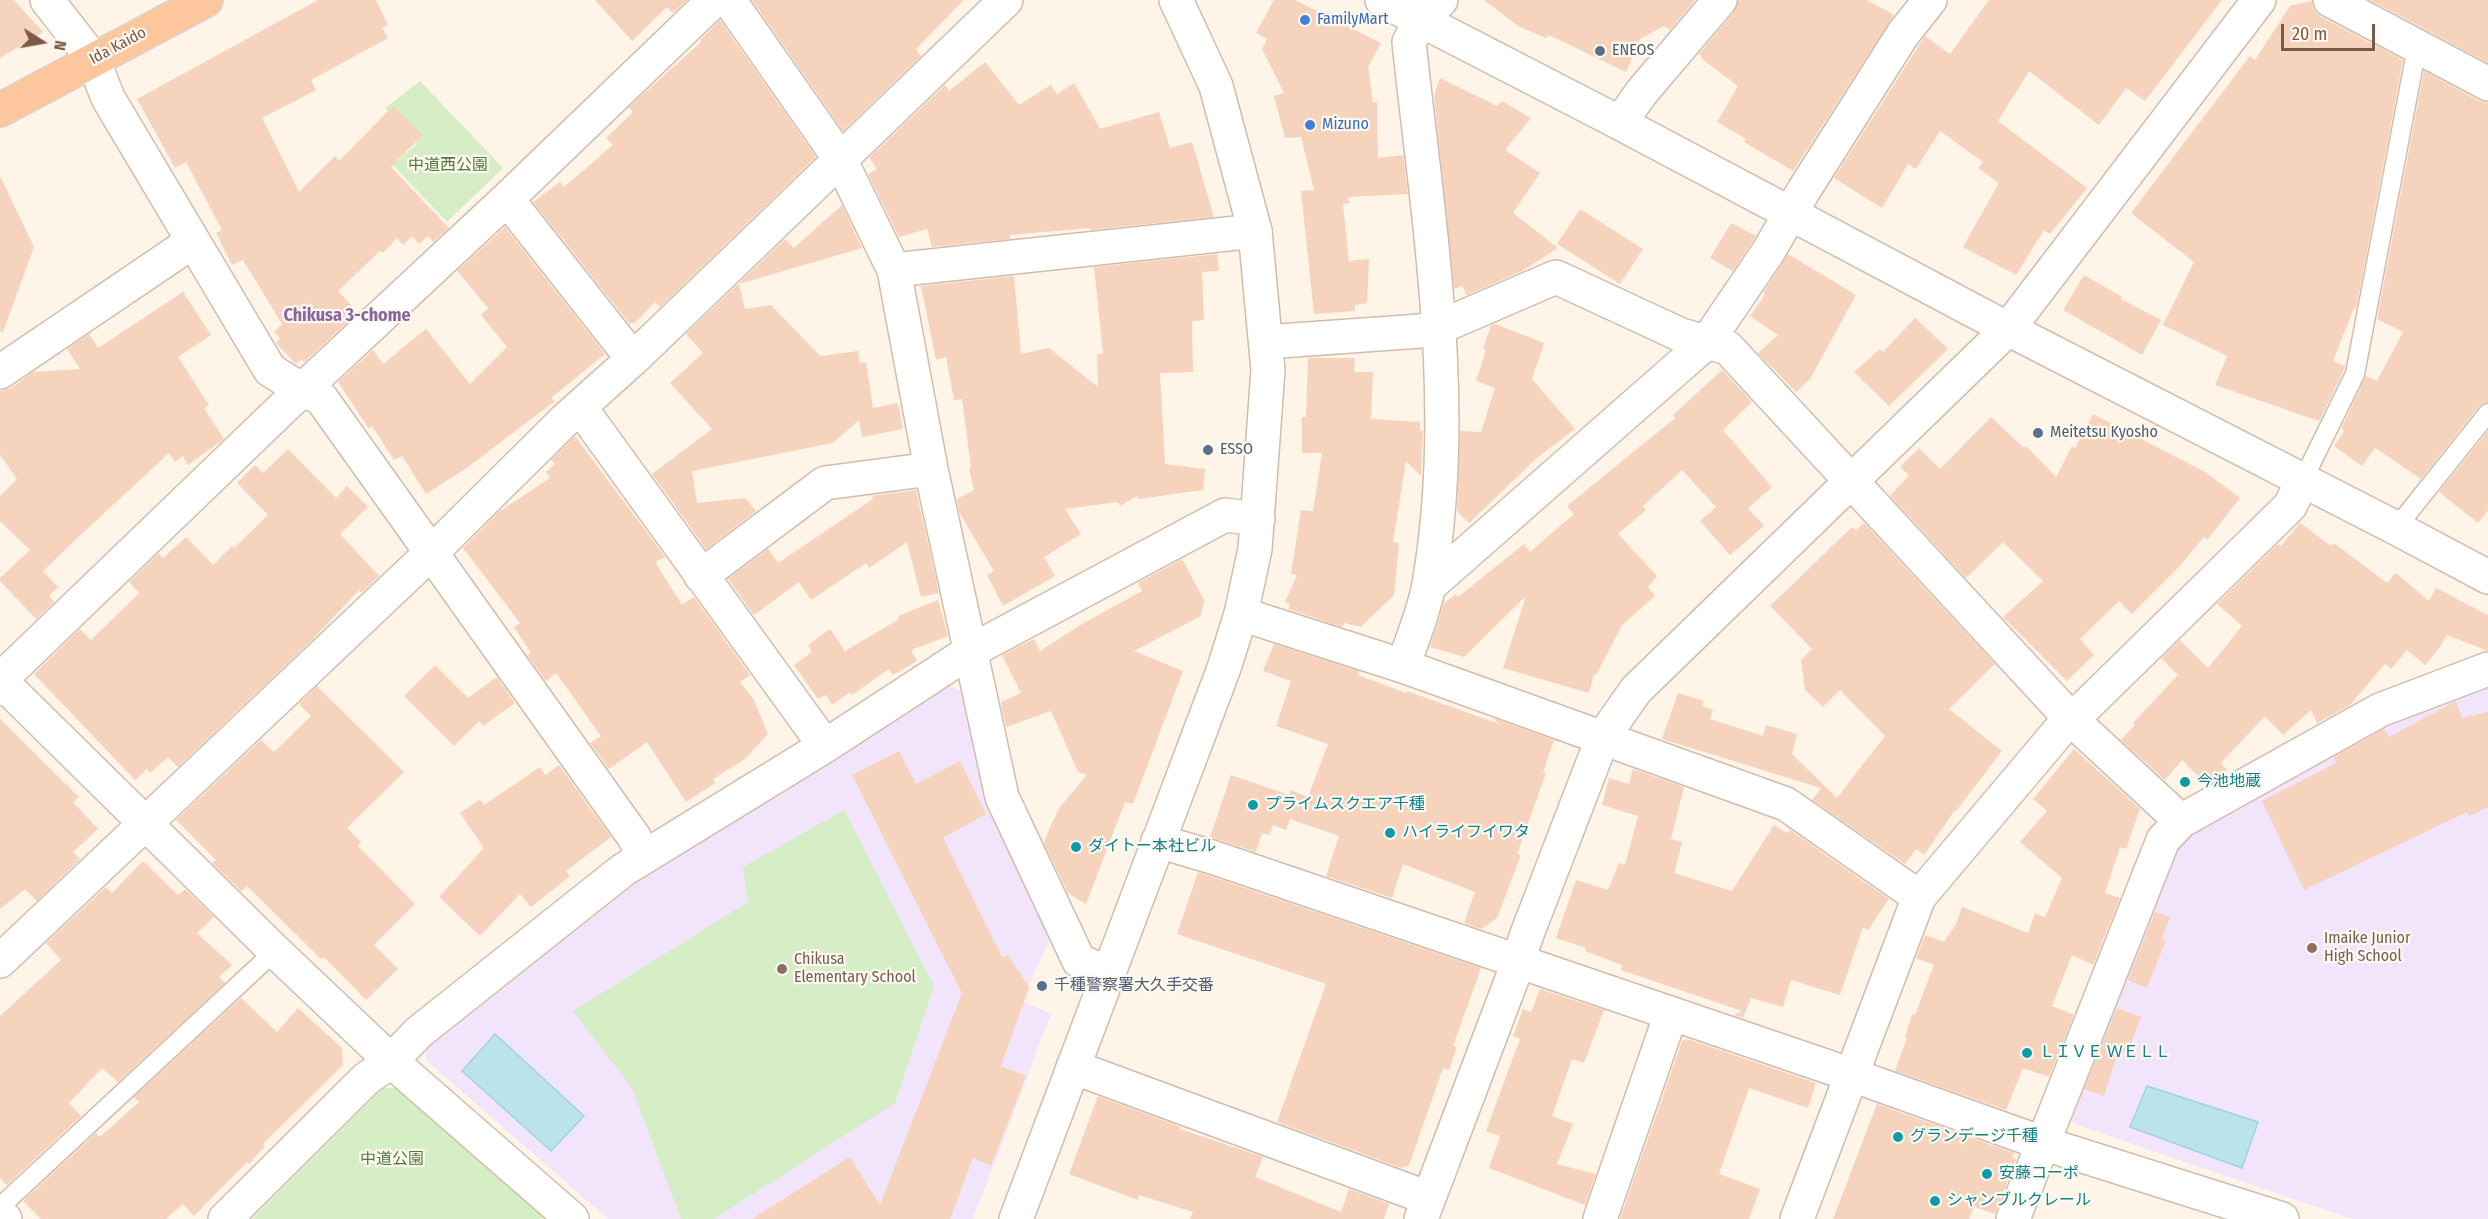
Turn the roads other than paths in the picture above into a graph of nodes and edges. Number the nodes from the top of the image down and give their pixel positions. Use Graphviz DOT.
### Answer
graph roads {
  1 [pos="46,0"];
  2 [pos="206,0"];
  3 [pos="714,0"];
  4 [pos="729,0"];
  5 [pos="1006,0"];
  6 [pos="1176,0"];
  7 [pos="1382,0"];
  8 [pos="1720,0"];
  9 [pos="1930,0"];
  10 [pos="2259,0"];
  11 [pos="2330,0"];
  12 [pos="1430,10"];
  13 [pos="2417,47"];
  14 [pos="93,59"];
  15 [pos="2488,84"];
  16 [pos="0,110"];
  17 [pos="1620,123"];
  18 [pos="840,159"];
  19 [pos="507,199"];
  20 [pos="1790,213"];
  21 [pos="1255,231"];
  22 [pos="192,242"];
  23 [pos="894,270"];
  24 [pos="1440,327"];
  25 [pos="2008,329"];
  26 [pos="1266,342"];
  27 [pos="1707,342"];
  28 [pos="633,359"];
  29 [pos="0,372"];
  30 [pos="302,390"];
  31 [pos="573,413"];
  32 [pos="2488,413"];
  33 [pos="932,469"];
  34 [pos="1851,482"];
  35 [pos="2302,482"];
  36 [pos="1258,519"];
  37 [pos="2396,528"];
  38 [pos="432,552"];
  39 [pos="701,576"];
  40 [pos="2488,578"];
  41 [pos="1429,586"];
  42 [pos="1241,615"];
  43 [pos="969,652"];
  44 [pos="1403,666"];
  45 [pos="2488,669"];
  46 [pos="0,682"];
  47 [pos="2070,718"];
  48 [pos="1603,737"];
  49 [pos="825,746"];
  50 [pos="2181,821"];
  51 [pos="145,822"];
  52 [pos="1158,841"];
  53 [pos="644,857"];
  54 [pos="1919,897"];
  55 [pos="275,951"];
  56 [pos="0,961"];
  57 [pos="1516,962"];
  58 [pos="1108,973"];
  59 [pos="1671,1014"];
  60 [pos="391,1061"];
  61 [pos="1073,1067"];
  62 [pos="1852,1075"];
  63 [pos="2042,1143"];
  64 [pos="0,1206"];
  65 [pos="1425,1209"];
  66 [pos="2243,1213"];
  67 [pos="0,1215"];
  68 [pos="5,1219"];
  69 [pos="225,1219"];
  70 [pos="572,1219"];
  71 [pos="1016,1219"];
  72 [pos="1600,1219"];
  73 [pos="1797,1219"];
  74 [pos="2013,1219"];
  75 [pos="2282,1219"];
  1 -- 14 [label="street"];
  2 -- 14 [label="highway, Ida Kaido"];
  3 -- 19 [label="street"];
  4 -- 18 [label="street"];
  5 -- 18 [label="street"];
  6 -- 21 [label="street"];
  7 -- 12 [label="street"];
  8 -- 17 [label="street"];
  9 -- 20 [label="street"];
  10 -- 25 [label="street"];
  11 -- 13 [label="street"];
  12 -- 17 [label="street"];
  12 -- 24 [label="street"];
  13 -- 15 [label="street"];
  13 -- 35 [label="lane"];
  14 -- 16 [label="highway, Ida Kaido"];
  14 -- 22 [label="street"];
  17 -- 20 [label="street"];
  18 -- 23 [label="street"];
  18 -- 28 [label="street"];
  19 -- 28 [label="street"];
  19 -- 30 [label="street"];
  20 -- 25 [label="street"];
  20 -- 27 [label="street"];
  21 -- 23 [label="street"];
  21 -- 26 [label="street"];
  22 -- 29 [label="street"];
  22 -- 30 [label="street"];
  23 -- 33 [label="street"];
  24 -- 26 [label="street"];
  24 -- 27 [label="street"];
  24 -- 41 [label="street"];
  25 -- 34 [label="street"];
  25 -- 35 [label="street"];
  26 -- 36 [label="street"];
  27 -- 34 [label="street"];
  27 -- 41 [label="street"];
  28 -- 31 [label="street"];
  30 -- 38 [label="street"];
  30 -- 46 [label="street"];
  31 -- 38 [label="street"];
  31 -- 39 [label="street"];
  32 -- 37 [label="lane"];
  33 -- 39 [label="street"];
  33 -- 43 [label="street"];
  34 -- 47 [label="street"];
  34 -- 48 [label="street"];
  35 -- 37 [label="street"];
  35 -- 47 [label="street"];
  36 -- 42 [label="street"];
  36 -- 43 [label="street"];
  37 -- 40 [label="street"];
  38 -- 51 [label="street"];
  38 -- 53 [label="street"];
  39 -- 49 [label="street"];
  41 -- 44 [label="street"];
  42 -- 44 [label="street"];
  42 -- 52 [label="street"];
  43 -- 49 [label="street"];
  43 -- 58 [label="street"];
  44 -- 48 [label="street"];
  45 -- 50 [label="street"];
  46 -- 51 [label="street"];
  47 -- 50 [label="street"];
  47 -- 54 [label="street"];
  48 -- 54 [label="street"];
  48 -- 57 [label="street"];
  49 -- 53 [label="street"];
  50 -- 63 [label="street"];
  51 -- 55 [label="street"];
  51 -- 56 [label="street"];
  52 -- 57 [label="street"];
  52 -- 58 [label="street"];
  53 -- 60 [label="street"];
  54 -- 62 [label="street"];
  55 -- 60 [label="street"];
  55 -- 64 [label="lane"];
  57 -- 59 [label="street"];
  57 -- 65 [label="street"];
  58 -- 61 [label="street"];
  59 -- 62 [label="street"];
  59 -- 72 [label="street"];
  60 -- 69 [label="street"];
  60 -- 70 [label="street"];
  61 -- 65 [label="street"];
  61 -- 71 [label="street"];
  62 -- 63 [label="street"];
  62 -- 73 [label="street"];
  63 -- 66 [label="street"];
  63 -- 74 [label="street"];
  66 -- 75 [label="street"];
  67 -- 68 [label="street"];
}
